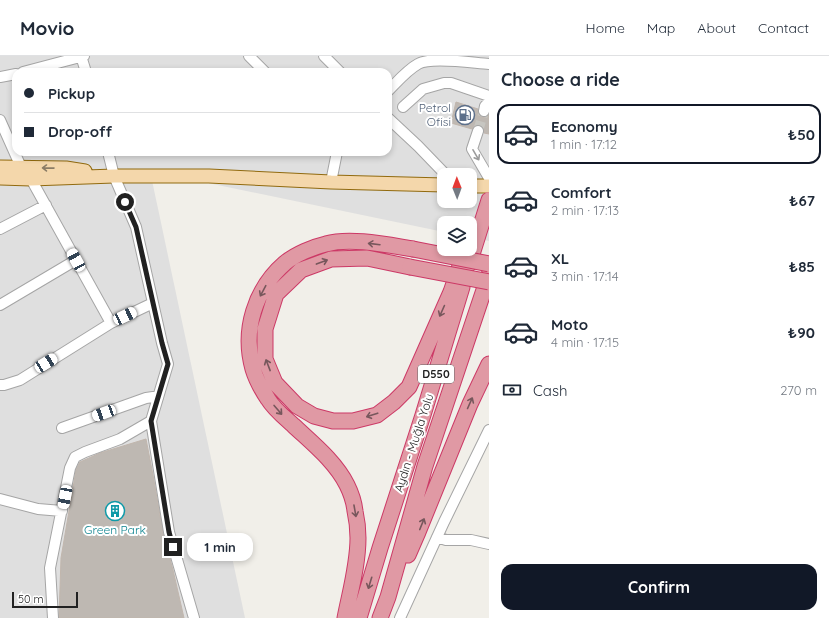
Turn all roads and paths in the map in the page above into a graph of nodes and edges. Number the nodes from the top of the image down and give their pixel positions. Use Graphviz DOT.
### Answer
graph roads {
  1 [pos="82,56"];
  2 [pos="249,56"];
  3 [pos="325,56"];
  4 [pos="483,61"];
  5 [pos="38,68"];
  6 [pos="85,68"];
  7 [pos="261,68"];
  8 [pos="336,68"];
  9 [pos="12,75"];
  10 [pos="0,77"];
  11 [pos="392,87"];
  12 [pos="489,96"];
  13 [pos="403,107"];
  14 [pos="0,120"];
  15 [pos="392,122"];
  16 [pos="478,131"];
  17 [pos="12,147"];
  18 [pos="16,156"];
  19 [pos="109,156"];
  20 [pos="335,156"];
  21 [pos="21,167"];
  22 [pos="439,168"];
  23 [pos="1,176"];
  24 [pos="114,176"];
  25 [pos="489,178"];
  26 [pos="31,179"];
  27 [pos="332,182"];
  28 [pos="437,185"];
  29 [pos="477,186"];
  30 [pos="489,186"];
  31 [pos="489,198"];
  32 [pos="46,205"];
  33 [pos="477,222"];
  34 [pos="0,229"];
  35 [pos="464,256"];
  36 [pos="76,260"];
  37 [pos="489,264"];
  38 [pos="457,275"];
  39 [pos="457,275"];
  40 [pos="457,275"];
  41 [pos="457,275"];
  42 [pos="489,275"];
  43 [pos="489,282"];
  44 [pos="153,303"];
  45 [pos="0,305"];
  46 [pos="111,323"];
  47 [pos="489,364"];
  48 [pos="0,385"];
  49 [pos="158,398"];
  50 [pos="151,421"];
  51 [pos="62,428"];
  52 [pos="489,430"];
  53 [pos="0,499"];
  54 [pos="62,511"];
  55 [pos="437,537"];
  56 [pos="489,544"];
  57 [pos="388,598"];
  58 [pos="53,618"];
  59 [pos="194,618"];
  60 [pos="345,618"];
  61 [pos="359,618"];
  62 [pos="380,618"];
  63 [pos="400,618"];
  1 -- 5 [label="street"];
  1 -- 6 [label="street"];
  2 -- 7 [label="street"];
  3 -- 8 [label="street"];
  4 -- 11 [label="street"];
  9 -- 10 [label="street"];
  12 -- 13 [label="street"];
  14 -- 17 [label="street"];
  15 -- 22 [label="street"];
  16 -- 25 [label="street, one-way"];
  18 -- 21 [label="street"];
  19 -- 24 [label="street"];
  20 -- 27 [label="street"];
  21 -- 23 [label="main road"];
  24 -- 21 [label="main road, one-way"];
  23 -- 26 [label="main road"];
  24 -- 26 [label="main road"];
  24 -- 27 [label="main road"];
  24 -- 44 [label="street"];
  26 -- 32 [label="street"];
  27 -- 28 [label="main road"];
  29 -- 30 [label="main road"];
  31 -- 33 [label="highway"];
  31 -- 61 [label="highway, Aydın - Muğla Yolu / D550, one-way"];
  32 -- 34 [label="street"];
  32 -- 36 [label="street"];
  35 -- 38 [label="highway, one-way, bridge"];
  36 -- 45 [label="street"];
  36 -- 46 [label="street"];
  37 -- 60 [label="highway, one-way, bridge"];
  39 -- 40 [label="highway, one-way, bridge"];
  41 -- 43 [label="highway, one-way, bridge"];
  42 -- 57 [label="highway, Aydın - Muğla Yolu / D550"];
  44 -- 46 [label="street"];
  44 -- 49 [label="street"];
  46 -- 48 [label="street"];
  57 -- 47 [label="highway, one-way"];
  49 -- 50 [label="street"];
  49 -- 51 [label="street"];
  50 -- 54 [label="street"];
  50 -- 59 [label="street"];
  52 -- 55 [label="street"];
  53 -- 54 [label="street"];
  54 -- 58 [label="street"];
  55 -- 56 [label="street"];
  55 -- 63 [label="street"];
  57 -- 62 [label="highway, Aydın - Muğla Yolu / D550"];
}
